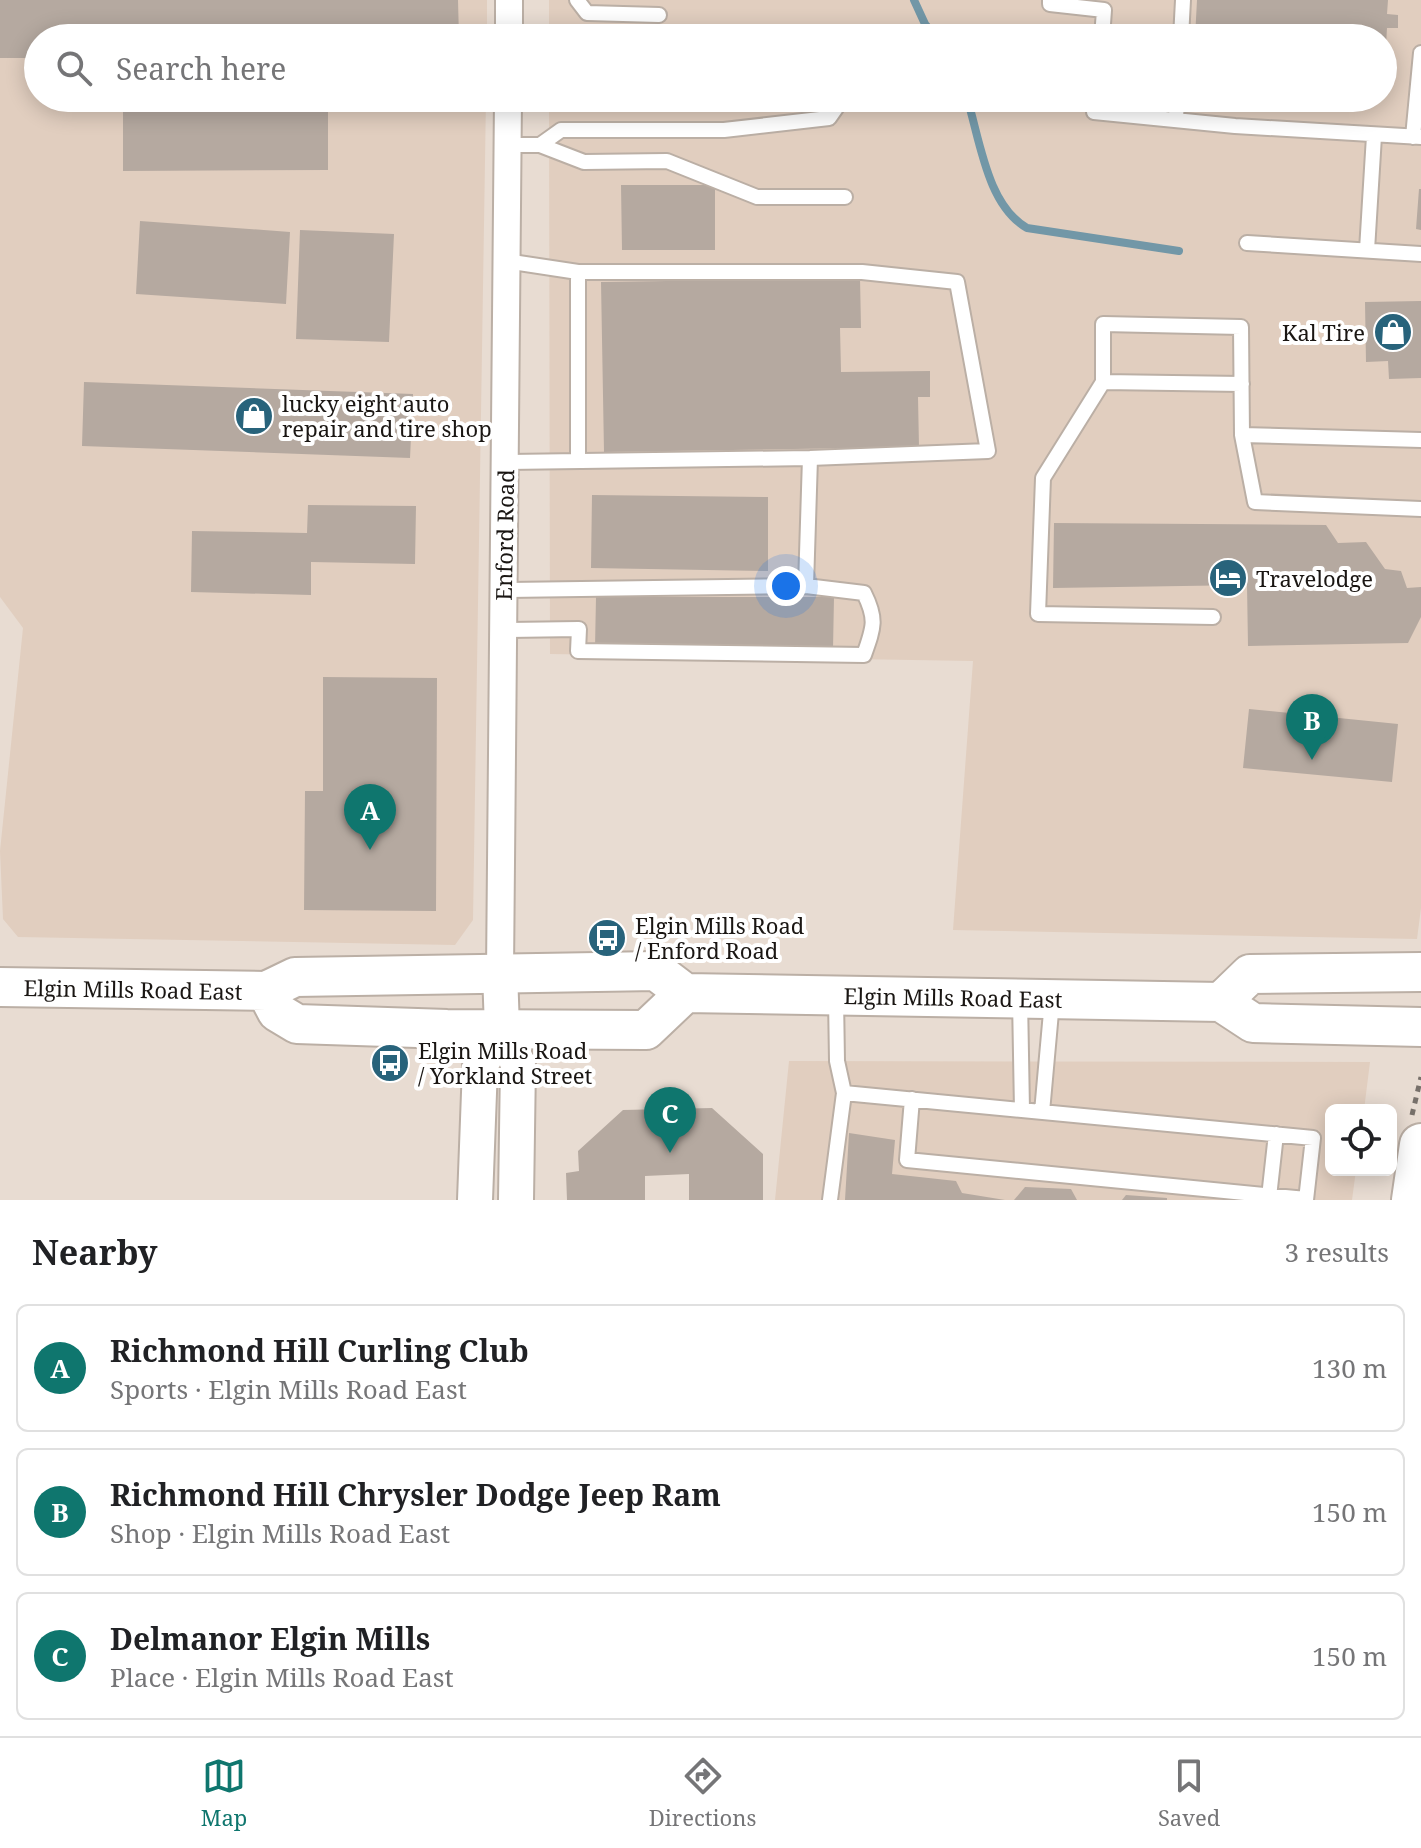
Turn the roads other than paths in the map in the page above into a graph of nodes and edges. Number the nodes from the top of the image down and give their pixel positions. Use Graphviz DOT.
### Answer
graph roads {
  1 [pos="509,0"];
  2 [pos="577,0"];
  3 [pos="1050,0"];
  4 [pos="1183,0"];
  5 [pos="659,15"];
  6 [pos="509,24"];
  7 [pos="1103,24"];
  8 [pos="1182,24"];
  9 [pos="1421,53"];
  10 [pos="508,112"];
  11 [pos="833,112"];
  12 [pos="1094,112"];
  13 [pos="1176,112"];
  14 [pos="1176,120"];
  15 [pos="1374,136"];
  16 [pos="1417,137"];
  17 [pos="508,145"];
  18 [pos="540,145"];
  19 [pos="845,197"];
  20 [pos="1247,243"];
  21 [pos="1367,250"];
  22 [pos="1421,254"];
  23 [pos="506,261"];
  24 [pos="578,272"];
  25 [pos="1103,382"];
  26 [pos="1242,384"];
  27 [pos="1242,435"];
  28 [pos="1421,440"];
  29 [pos="810,458"];
  30 [pos="578,461"];
  31 [pos="505,462"];
  32 [pos="1421,509"];
  33 [pos="806,586"];
  34 [pos="503,590"];
  35 [pos="1213,617"];
  36 [pos="503,630"];
  37 [pos="500,972"];
  38 [pos="1421,972"];
  39 [pos="0,987"];
  40 [pos="266,991"];
  41 [pos="685,993"];
  42 [pos="836,995"];
  43 [pos="1036,999"];
  44 [pos="1221,1002"];
  45 [pos="1421,1027"];
  46 [pos="502,1028"];
  47 [pos="844,1093"];
  48 [pos="912,1099"];
  49 [pos="1022,1110"];
  50 [pos="1042,1112"];
  51 [pos="1276,1134"];
  52 [pos="1421,1145"];
  53 [pos="1269,1197"];
  54 [pos="1306,1199"];
  55 [pos="475,1200"];
  56 [pos="516,1200"];
  57 [pos="830,1200"];
  58 [pos="1413,1200"];
  1 -- 6 [label="street"];
  2 -- 5 [label="lane"];
  3 -- 7 [label="lane"];
  4 -- 8 [label="lane"];
  9 -- 16 [label="lane"];
  10 -- 17 [label="street, Enford Road"];
  11 -- 18 [label="lane"];
  12 -- 14 [label="lane"];
  13 -- 14 [label="lane"];
  14 -- 15 [label="lane"];
  15 -- 16 [label="lane"];
  15 -- 21 [label="lane"];
  17 -- 18 [label="lane"];
  17 -- 23 [label="street, Enford Road"];
  18 -- 19 [label="lane"];
  20 -- 21 [label="lane"];
  21 -- 22 [label="lane"];
  23 -- 24 [label="lane"];
  23 -- 31 [label="street, Enford Road"];
  24 -- 29 [label="lane"];
  24 -- 30 [label="lane"];
  25 -- 26 [label="lane"];
  25 -- 26 [label="lane"];
  25 -- 35 [label="lane"];
  26 -- 27 [label="lane"];
  27 -- 28 [label="lane"];
  27 -- 32 [label="lane"];
  29 -- 30 [label="lane"];
  29 -- 33 [label="lane"];
  30 -- 31 [label="lane"];
  31 -- 34 [label="street, Enford Road"];
  33 -- 34 [label="lane"];
  33 -- 36 [label="lane"];
  34 -- 36 [label="street, Enford Road"];
  36 -- 37 [label="street, Enford Road"];
  37 -- 40 [label="main road, Elgin Mills Road East"];
  37 -- 41 [label="main road, Elgin Mills Road East"];
  37 -- 46 [label="street"];
  38 -- 44 [label="main road"];
  39 -- 40 [label="main road, Elgin Mills Road East"];
  40 -- 46 [label="main road, Elgin Mills Road East"];
  41 -- 42 [label="main road, Elgin Mills Road East"];
  41 -- 46 [label="main road, Elgin Mills Road East"];
  42 -- 43 [label="main road, Elgin Mills Road East"];
  42 -- 47 [label="lane"];
  43 -- 44 [label="main road, Elgin Mills Road East"];
  43 -- 49 [label="lane"];
  43 -- 50 [label="lane"];
  44 -- 45 [label="main road"];
  46 -- 55 [label="street"];
  46 -- 56 [label="street"];
  47 -- 48 [label="lane"];
  47 -- 57 [label="lane"];
  48 -- 49 [label="lane"];
  48 -- 53 [label="lane"];
  49 -- 50 [label="lane"];
  50 -- 51 [label="lane"];
  51 -- 53 [label="lane"];
  51 -- 54 [label="lane"];
  52 -- 58 [label="main road"];
  53 -- 54 [label="lane"];
}
